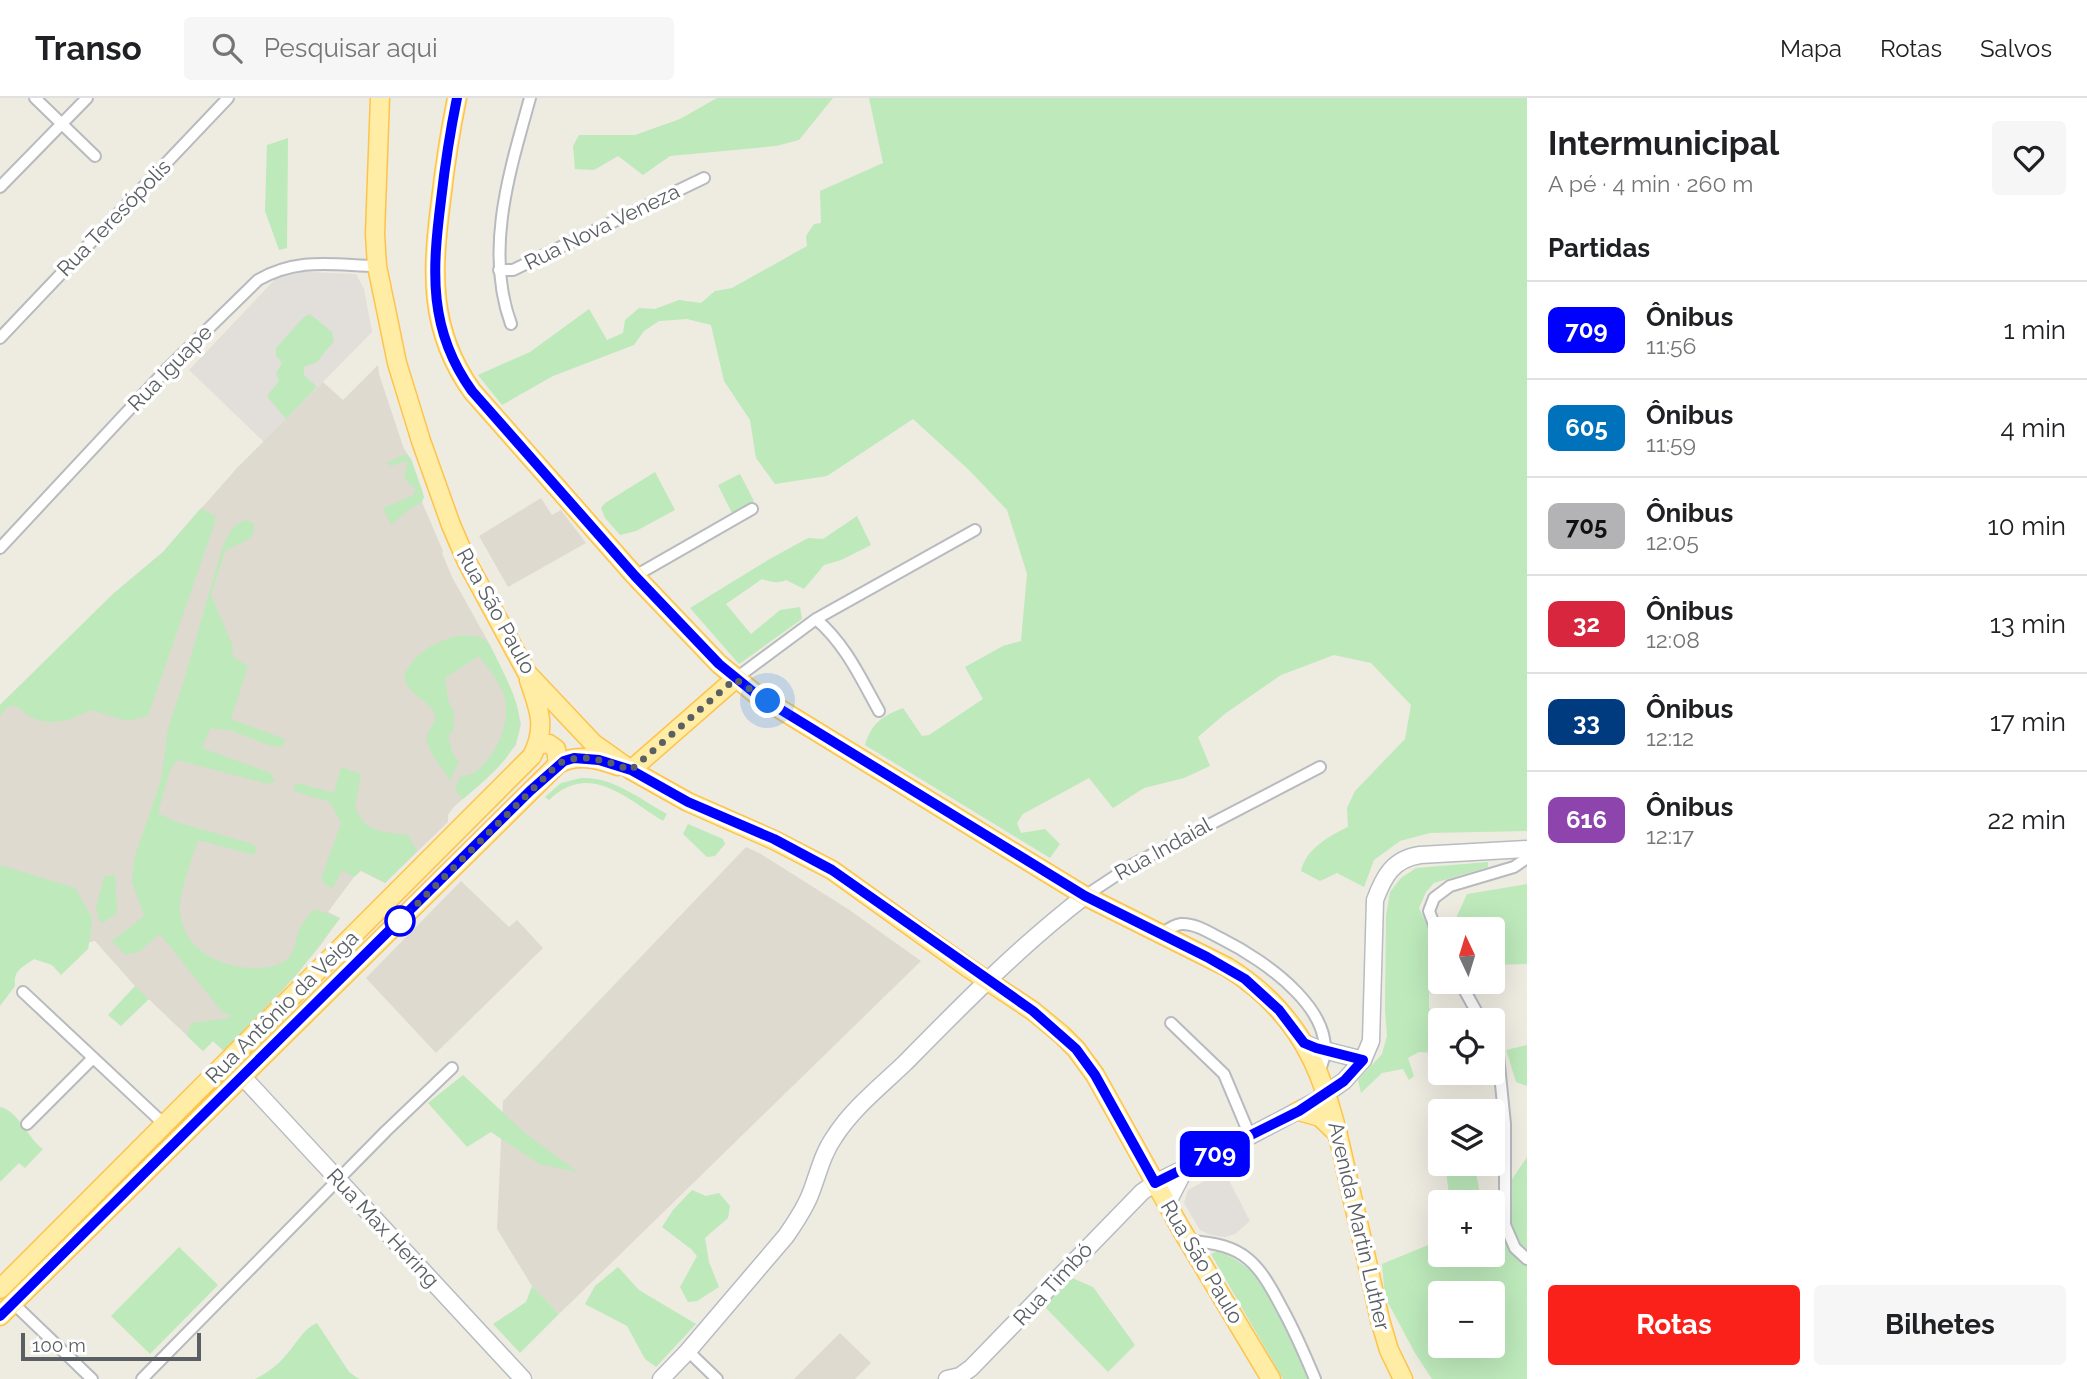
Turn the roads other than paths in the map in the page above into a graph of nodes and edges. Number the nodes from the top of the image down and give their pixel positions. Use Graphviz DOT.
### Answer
graph roads {
  1 [pos="36,98"];
  2 [pos="88,98"];
  3 [pos="228,98"];
  4 [pos="380,98"];
  5 [pos="457,98"];
  6 [pos="530,98"];
  7 [pos="62,124"];
  8 [pos="94,156"];
  9 [pos="704,178"];
  10 [pos="0,187"];
  11 [pos="377,266"];
  12 [pos="499,270"];
  13 [pos="511,324"];
  14 [pos="0,338"];
  15 [pos="752,509"];
  16 [pos="975,530"];
  17 [pos="0,548"];
  18 [pos="635,576"];
  19 [pos="816,620"];
  20 [pos="527,673"];
  21 [pos="735,679"];
  22 [pos="879,711"];
  23 [pos="539,743"];
  24 [pos="558,764"];
  25 [pos="1320,767"];
  26 [pos="631,770"];
  27 [pos="1527,849"];
  28 [pos="1527,858"];
  29 [pos="1085,896"];
  30 [pos="1431,917"];
  31 [pos="1162,934"];
  32 [pos="989,982"];
  33 [pos="23,992"];
  34 [pos="1171,1023"];
  35 [pos="1304,1043"];
  36 [pos="1326,1051"];
  37 [pos="93,1058"];
  38 [pos="1363,1060"];
  39 [pos="228,1061"];
  40 [pos="452,1068"];
  41 [pos="1319,1071"];
  42 [pos="243,1077"];
  43 [pos="1500,1085"];
  44 [pos="1327,1092"];
  45 [pos="1299,1111"];
  46 [pos="27,1124"];
  47 [pos="165,1125"];
  48 [pos="1338,1134"];
  49 [pos="1251,1136"];
  50 [pos="1185,1169"];
  51 [pos="338,1179"];
  52 [pos="1155,1183"];
  53 [pos="1167,1204"];
  54 [pos="1189,1241"];
  55 [pos="1527,1259"];
  56 [pos="0,1289"];
  57 [pos="6,1310"];
  58 [pos="688,1351"];
  59 [pos="1267,1377"];
  60 [pos="92,1379"];
  61 [pos="142,1379"];
  62 [pos="523,1379"];
  63 [pos="661,1379"];
  64 [pos="717,1379"];
  65 [pos="947,1379"];
  66 [pos="1315,1379"];
  67 [pos="1403,1379"];
  1 -- 7 [label="street"];
  2 -- 7 [label="street"];
  3 -- 14 [label="street, Rua Teresópolis"];
  4 -- 11 [label="main road, Rua São Paulo"];
  5 -- 18 [label="main road, Avenida Martin Luther"];
  6 -- 12 [label="street"];
  7 -- 8 [label="street"];
  7 -- 10 [label="street"];
  9 -- 12 [label="street, Rua Nova Veneza"];
  11 -- 17 [label="street, Rua Iguape"];
  11 -- 20 [label="main road, Rua São Paulo"];
  12 -- 13 [label="street"];
  15 -- 18 [label="street"];
  16 -- 19 [label="street"];
  18 -- 21 [label="main road, Avenida Martin Luther"];
  19 -- 21 [label="street"];
  19 -- 22 [label="street"];
  20 -- 23 [label="main road"];
  20 -- 26 [label="main road, Rua São Paulo"];
  21 -- 26 [label="main road"];
  21 -- 29 [label="main road, Avenida Martin Luther"];
  23 -- 24 [label="main road"];
  23 -- 39 [label="main road, Rua Antônio da Veiga"];
  24 -- 26 [label="main road"];
  24 -- 42 [label="main road, Rua Antônio da Veiga"];
  25 -- 29 [label="street, Rua Indaial"];
  26 -- 32 [label="main road, Rua São Paulo"];
  27 -- 38 [label="main road"];
  28 -- 30 [label="street"];
  29 -- 31 [label="main road, Avenida Martin Luther"];
  29 -- 32 [label="main road, Rua Indaial"];
  31 -- 35 [label="main road, Avenida Martin Luther"];
  31 -- 36 [label="street"];
  32 -- 52 [label="main road, Rua São Paulo"];
  32 -- 58 [label="main road, Rua Indaial"];
  33 -- 37 [label="street"];
  34 -- 49 [label="street"];
  35 -- 36 [label="main road"];
  35 -- 41 [label="main road, Avenida Martin Luther"];
  36 -- 38 [label="main road"];
  36 -- 41 [label="street"];
  37 -- 46 [label="street"];
  37 -- 47 [label="street"];
  38 -- 44 [label="main road, Rua Timbó"];
  39 -- 42 [label="main road"];
  39 -- 47 [label="main road, Rua Antônio da Veiga"];
  40 -- 51 [label="street"];
  41 -- 44 [label="main road, Avenida Martin Luther"];
  42 -- 51 [label="main road, Rua Max Hering"];
  42 -- 57 [label="main road, Rua Antônio da Veiga"];
  43 -- 55 [label="street"];
  44 -- 45 [label="main road, Rua Timbó"];
  44 -- 48 [label="main road, Avenida Martin Luther"];
  45 -- 48 [label="main road"];
  45 -- 49 [label="main road, Rua Timbó"];
  47 -- 56 [label="main road, Rua Antônio da Veiga"];
  48 -- 67 [label="main road, Avenida Martin Luther"];
  49 -- 50 [label="main road, Rua Timbó"];
  50 -- 52 [label="main road, Rua Timbó"];
  50 -- 53 [label="main road"];
  51 -- 61 [label="street"];
  51 -- 62 [label="main road, Rua Max Hering"];
  52 -- 53 [label="main road, Rua São Paulo"];
  52 -- 65 [label="main road, Rua Timbó"];
  53 -- 54 [label="main road, Rua São Paulo"];
  54 -- 59 [label="main road, Rua São Paulo"];
  54 -- 66 [label="street"];
  57 -- 60 [label="street"];
  58 -- 63 [label="main road, Rua Indaial"];
  58 -- 64 [label="street"];
}
